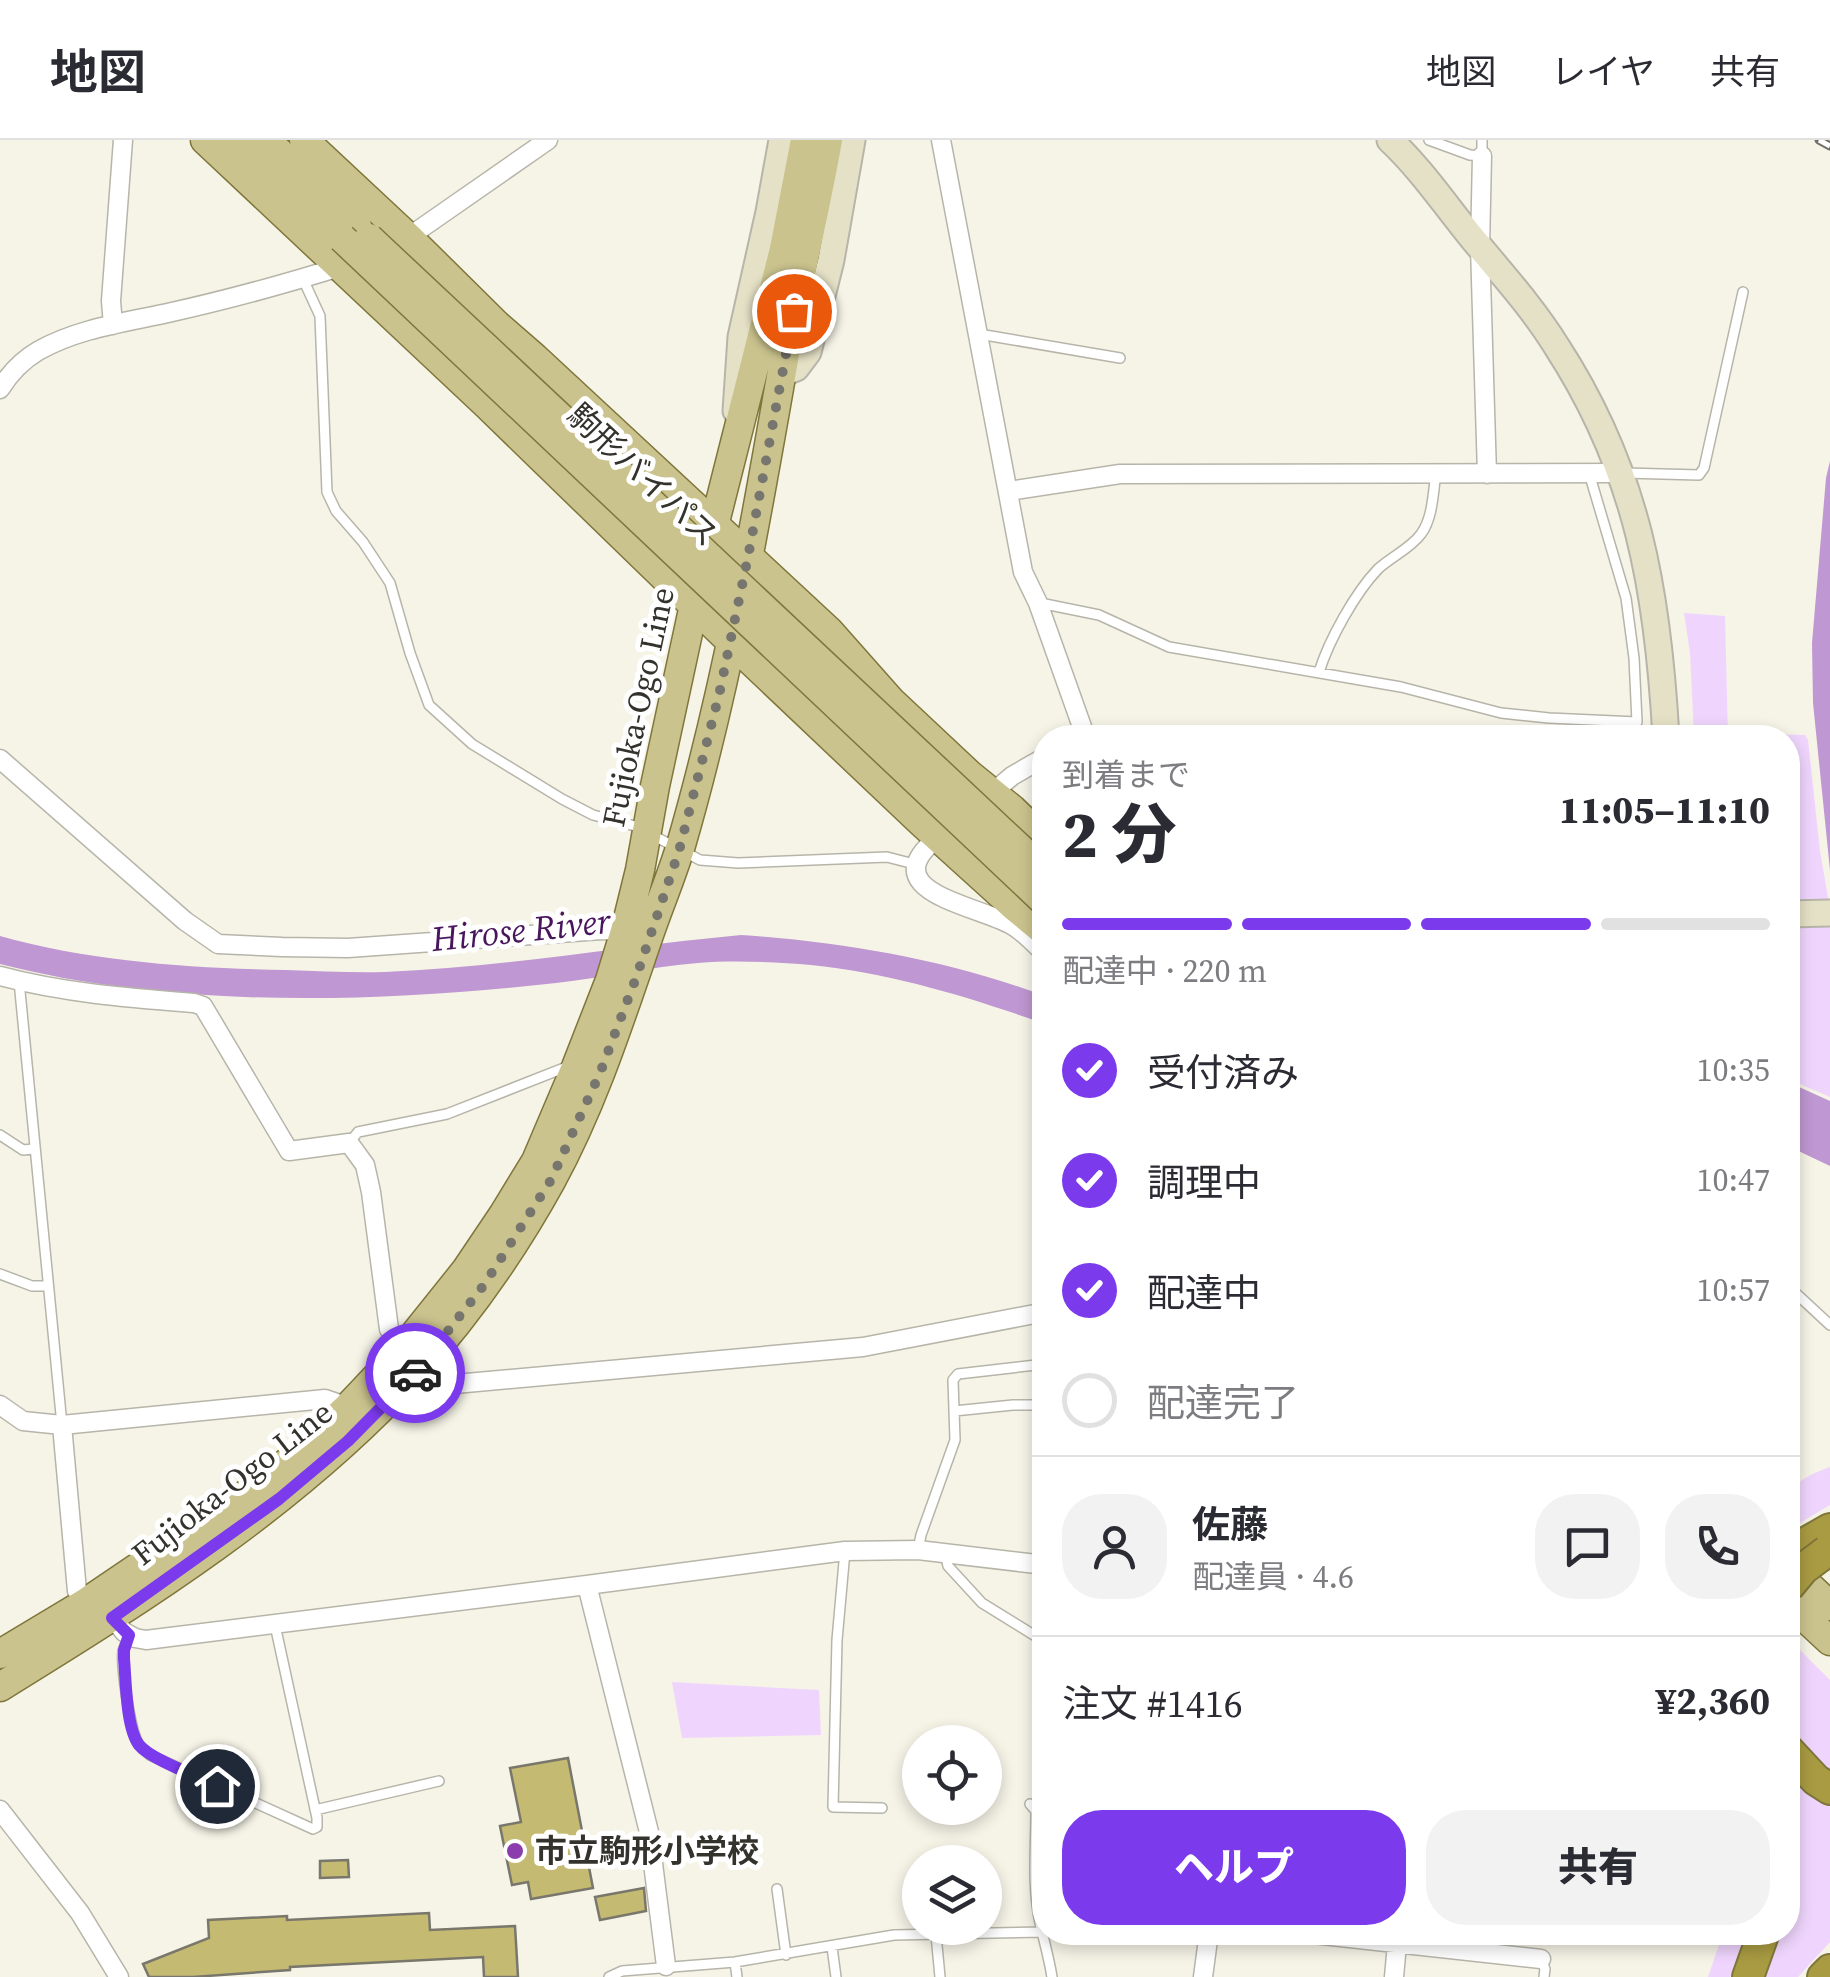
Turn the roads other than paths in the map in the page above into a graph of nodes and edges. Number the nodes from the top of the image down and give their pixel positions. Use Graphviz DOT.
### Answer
graph roads {
  1 [pos="123,140"];
  2 [pos="205,140"];
  3 [pos="236,140"];
  4 [pos="266,140"];
  5 [pos="304,140"];
  6 [pos="548,140"];
  7 [pos="782,140"];
  8 [pos="804,140"];
  9 [pos="828,140"];
  10 [pos="852,140"];
  11 [pos="941,140"];
  12 [pos="1429,140"];
  13 [pos="1401,144"];
  14 [pos="1482,148"];
  15 [pos="402,242"];
  16 [pos="1480,247"];
  17 [pos="348,249"];
  18 [pos="302,278"];
  19 [pos="1744,292"];
  20 [pos="113,325"];
  21 [pos="979,334"];
  22 [pos="1120,358"];
  23 [pos="782,374"];
  24 [pos="0,389"];
  25 [pos="735,441"];
  26 [pos="1436,473"];
  27 [pos="1590,473"];
  28 [pos="1622,473"];
  29 [pos="1486,474"];
  30 [pos="1008,491"];
  31 [pos="715,526"];
  32 [pos="748,557"];
  33 [pos="1038,603"];
  34 [pos="694,605"];
  35 [pos="730,641"];
  36 [pos="1320,672"];
  37 [pos="779,686"];
  38 [pos="719,695"];
  39 [pos="1083,725"];
  40 [pos="1665,725"];
  41 [pos="0,760"];
  42 [pos="1032,764"];
  43 [pos="992,792"];
  44 [pos="1032,830"];
  45 [pos="646,832"];
  46 [pos="938,837"];
  47 [pos="679,851"];
  48 [pos="1032,860"];
  49 [pos="914,864"];
  50 [pos="1032,890"];
  51 [pos="1830,913"];
  52 [pos="1800,914"];
  53 [pos="1032,921"];
  54 [pos="632,935"];
  55 [pos="1032,942"];
  56 [pos="9,979"];
  57 [pos="623,979"];
  58 [pos="576,1067"];
  59 [pos="0,1135"];
  60 [pos="349,1143"];
  61 [pos="33,1148"];
  62 [pos="0,1274"];
  63 [pos="48,1286"];
  64 [pos="1800,1297"];
  65 [pos="1032,1314"];
  66 [pos="1830,1325"];
  67 [pos="408,1362"];
  68 [pos="1032,1365"];
  69 [pos="0,1405"];
  70 [pos="1032,1405"];
  71 [pos="348,1407"];
  72 [pos="954,1411"];
  73 [pos="62,1425"];
  74 [pos="1826,1541"];
  75 [pos="918,1550"];
  76 [pos="845,1551"];
  77 [pos="945,1553"];
  78 [pos="1800,1555"];
  79 [pos="1032,1563"];
  80 [pos="1800,1573"];
  81 [pos="1800,1575"];
  82 [pos="587,1586"];
  83 [pos="85,1603"];
  84 [pos="1830,1606"];
  85 [pos="1800,1613"];
  86 [pos="275,1624"];
  87 [pos="121,1626"];
  88 [pos="1032,1634"];
  89 [pos="1830,1642"];
  90 [pos="0,1654"];
  91 [pos="0,1686"];
  92 [pos="1800,1764"];
  93 [pos="439,1781"];
  94 [pos="1830,1789"];
  95 [pos="1030,1804"];
  96 [pos="1032,1806"];
  97 [pos="882,1808"];
  98 [pos="0,1810"];
  99 [pos="315,1810"];
  100 [pos="778,1889"];
  101 [pos="1032,1932"];
  102 [pos="1002,1933"];
  103 [pos="902,1935"];
  104 [pos="937,1945"];
  105 [pos="1046,1945"];
  106 [pos="1206,1945"];
  107 [pos="1397,1945"];
  108 [pos="1432,1945"];
  109 [pos="1759,1945"];
  110 [pos="832,1947"];
  111 [pos="786,1955"];
  112 [pos="735,1962"];
  113 [pos="666,1966"];
  114 [pos="1543,1968"];
  115 [pos="1830,1970"];
  116 [pos="118,1977"];
  117 [pos="609,1977"];
  118 [pos="737,1977"];
  119 [pos="836,1977"];
  120 [pos="940,1977"];
  121 [pos="1052,1977"];
  122 [pos="1202,1977"];
  123 [pos="1394,1977"];
  124 [pos="1748,1977"];
  125 [pos="1823,1977"];
  1 -- 20 [label="street"];
  2 -- 17 [label="main road"];
  3 -- 17 [label="main road, 駒形バイパス"];
  4 -- 17 [label="main road, 駒形バイパス"];
  5 -- 15 [label="main road"];
  6 -- 15 [label="street"];
  7 -- 25 [label="street"];
  8 -- 25 [label="main road, Fujioka-Ogo Line"];
  9 -- 23 [label="main road"];
  10 -- 23 [label="street"];
  11 -- 21 [label="street"];
  12 -- 14 [label="lane"];
  13 -- 16 [label="street"];
  14 -- 16 [label="street"];
  15 -- 31 [label="main road"];
  16 -- 28 [label="street"];
  16 -- 29 [label="street"];
  17 -- 18 [label="street"];
  17 -- 34 [label="main road"];
  17 -- 48 [label="main road, 駒形バイパス, bridge"];
  17 -- 50 [label="main road, 駒形バイパス, bridge"];
  18 -- 20 [label="street"];
  18 -- 45 [label="lane"];
  19 -- 28 [label="lane"];
  20 -- 24 [label="street"];
  21 -- 22 [label="lane"];
  21 -- 30 [label="street"];
  23 -- 32 [label="main road"];
  25 -- 31 [label="main road, Fujioka-Ogo Line"];
  26 -- 29 [label="street"];
  26 -- 30 [label="street"];
  26 -- 36 [label="lane"];
  27 -- 28 [label="street"];
  27 -- 29 [label="street"];
  27 -- 36 [label="lane"];
  28 -- 40 [label="street"];
  30 -- 33 [label="street"];
  31 -- 32 [label="main road"];
  31 -- 34 [label="main road, Fujioka-Ogo Line"];
  32 -- 35 [label="main road"];
  32 -- 43 [label="main road"];
  33 -- 36 [label="lane"];
  33 -- 39 [label="street"];
  34 -- 35 [label="main road"];
  34 -- 45 [label="main road, Fujioka-Ogo Line"];
  35 -- 37 [label="main road"];
  35 -- 38 [label="main road"];
  37 -- 38 [label="main road"];
  37 -- 46 [label="main road"];
  38 -- 47 [label="main road"];
  41 -- 54 [label="street"];
  42 -- 43 [label="street"];
  43 -- 44 [label="main road"];
  43 -- 46 [label="street"];
  45 -- 47 [label="lane"];
  45 -- 54 [label="main road, Fujioka-Ogo Line"];
  46 -- 49 [label="street"];
  46 -- 53 [label="main road"];
  47 -- 49 [label="lane"];
  47 -- 54 [label="main road"];
  49 -- 55 [label="street"];
  51 -- 52 [label="street"];
  54 -- 57 [label="main road"];
  56 -- 60 [label="street"];
  56 -- 61 [label="lane"];
  57 -- 58 [label="main road, Fujioka-Ogo Line"];
  57 -- 67 [label="main road, Fujioka-Ogo Line"];
  58 -- 60 [label="lane"];
  58 -- 67 [label="main road, Fujioka-Ogo Line"];
  59 -- 61 [label="lane"];
  60 -- 67 [label="street"];
  61 -- 63 [label="lane"];
  62 -- 63 [label="lane"];
  63 -- 73 [label="lane"];
  64 -- 66 [label="lane"];
  65 -- 67 [label="street"];
  67 -- 71 [label="main road, Fujioka-Ogo Line"];
  67 -- 87 [label="main road, Fujioka-Ogo Line"];
  68 -- 72 [label="lane"];
  69 -- 73 [label="street"];
  70 -- 72 [label="lane"];
  71 -- 73 [label="street"];
  71 -- 83 [label="main road, Fujioka-Ogo Line"];
  72 -- 75 [label="lane"];
  73 -- 83 [label="street"];
  74 -- 78 [label="highway"];
  74 -- 80 [label="highway, bridge"];
  75 -- 76 [label="street"];
  75 -- 77 [label="street"];
  76 -- 82 [label="street"];
  76 -- 97 [label="lane"];
  77 -- 79 [label="street"];
  77 -- 88 [label="lane"];
  81 -- 84 [label="main road"];
  82 -- 86 [label="street"];
  82 -- 113 [label="street"];
  83 -- 87 [label="street"];
  83 -- 90 [label="main road, Fujioka-Ogo Line"];
  85 -- 89 [label="main road"];
  86 -- 87 [label="street"];
  86 -- 99 [label="lane"];
  87 -- 91 [label="main road, Fujioka-Ogo Line"];
  87 -- 99 [label="lane"];
  92 -- 94 [label="highway"];
  93 -- 99 [label="lane"];
  95 -- 96 [label="lane"];
  98 -- 116 [label="street"];
  100 -- 111 [label="lane"];
  101 -- 102 [label="lane"];
  103 -- 110 [label="lane"];
  104 -- 120 [label="lane"];
  105 -- 121 [label="lane"];
  106 -- 122 [label="street"];
  107 -- 123 [label="street"];
  108 -- 114 [label="street"];
  109 -- 124 [label="highway"];
  110 -- 111 [label="lane"];
  110 -- 119 [label="lane"];
  111 -- 112 [label="lane"];
  112 -- 113 [label="lane"];
  112 -- 118 [label="lane"];
  113 -- 117 [label="lane"];
  115 -- 125 [label="highway"];
}
